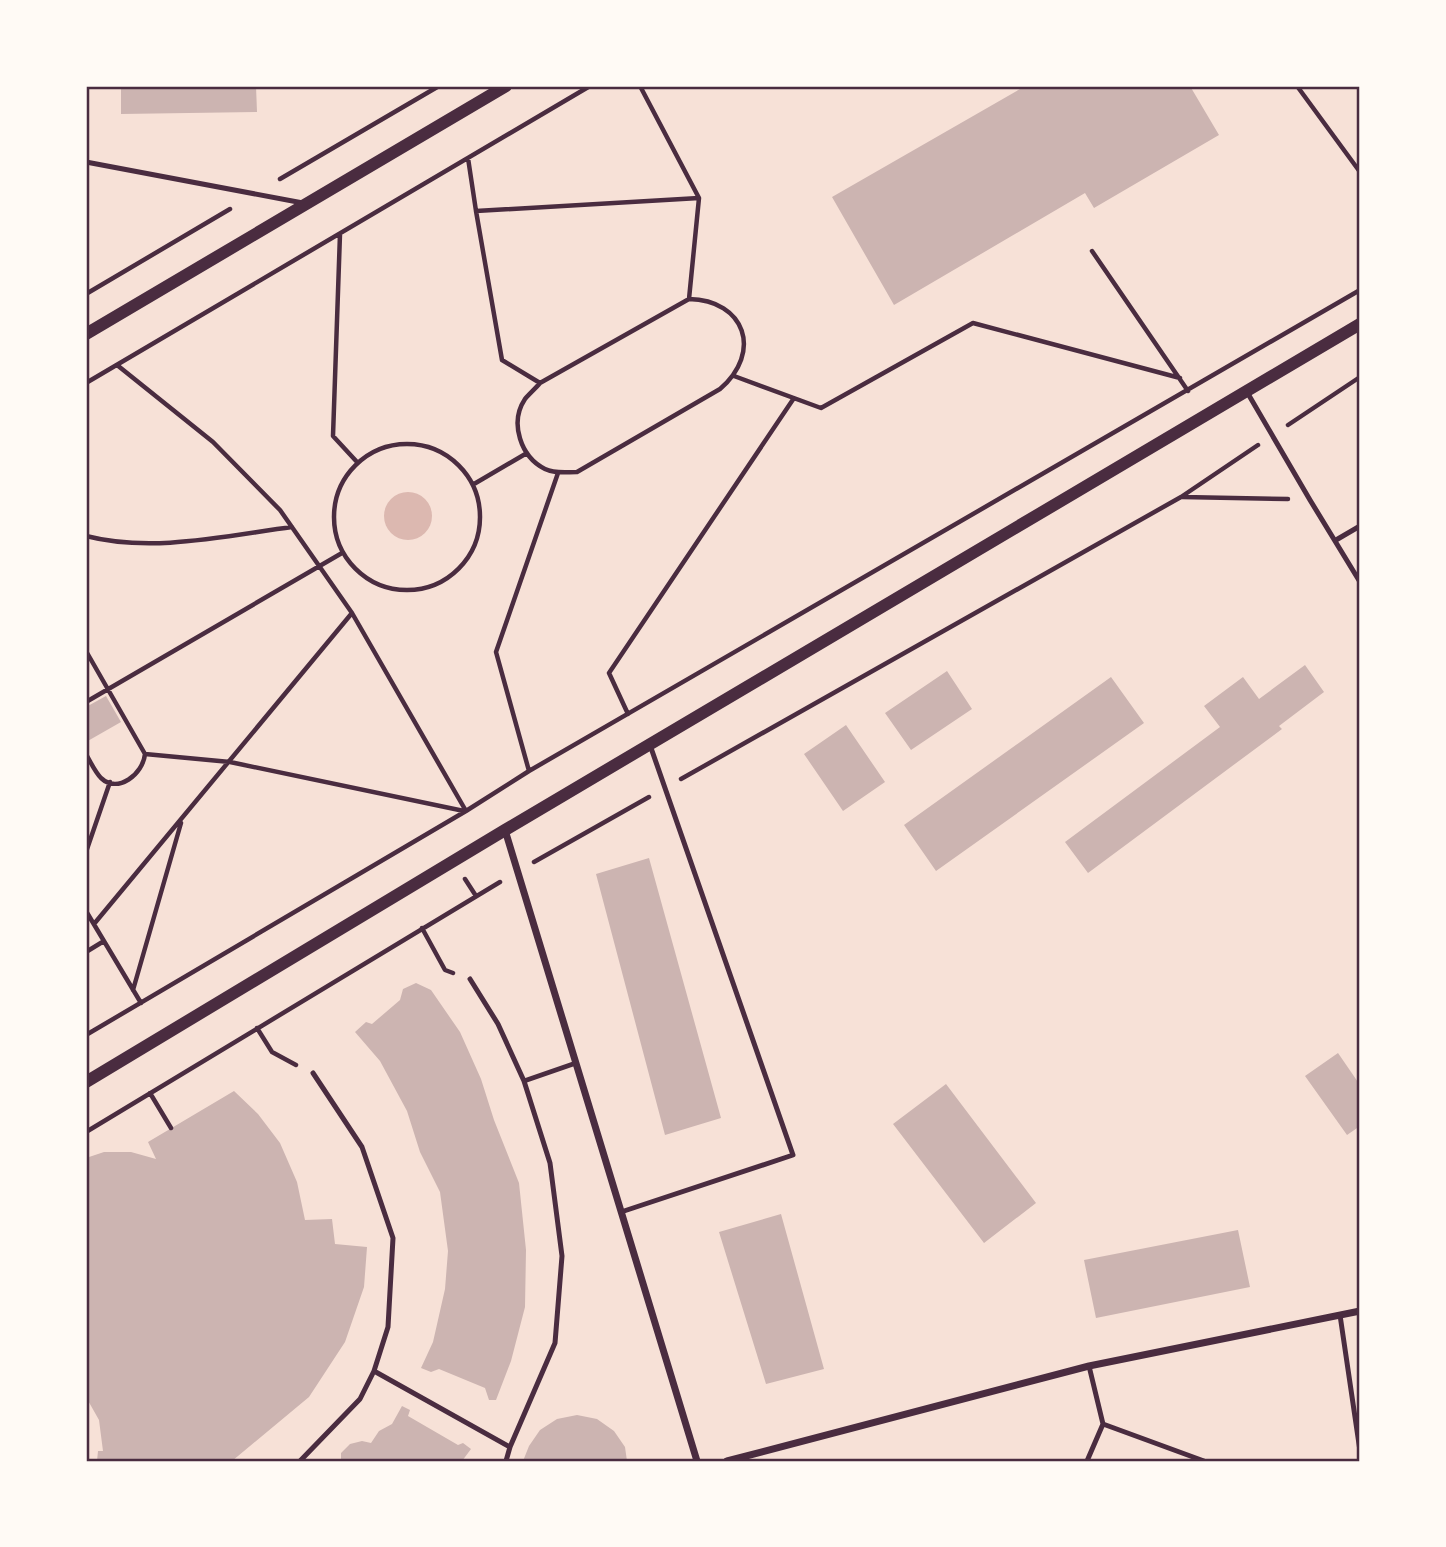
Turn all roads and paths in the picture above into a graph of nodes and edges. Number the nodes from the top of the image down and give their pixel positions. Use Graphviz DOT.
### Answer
graph roads {
  1 [pos="506,86"];
  2 [pos="590,86"];
  3 [pos="640,86"];
  4 [pos="1297,86"];
  5 [pos="468,158"];
  6 [pos="86,162"];
  7 [pos="1360,172"];
  8 [pos="699,198"];
  9 [pos="308,204"];
  10 [pos="476,211"];
  11 [pos="341,233"];
  12 [pos="1092,251"];
  13 [pos="1360,290"];
  14 [pos="689,299"];
  15 [pos="1360,324"];
  16 [pos="86,334"];
  17 [pos="117,365"];
  18 [pos="734,376"];
  19 [pos="1360,377"];
  20 [pos="1180,378"];
  21 [pos="86,383"];
  22 [pos="540,383"];
  23 [pos="1188,391"];
  24 [pos="1247,392"];
  25 [pos="794,398"];
  26 [pos="1272,435"];
  27 [pos="527,453"];
  28 [pos="357,462"];
  29 [pos="558,473"];
  30 [pos="474,484"];
  31 [pos="1181,496"];
  32 [pos="1310,500"];
  33 [pos="1360,526"];
  34 [pos="292,527"];
  35 [pos="86,537"];
  36 [pos="1336,540"];
  37 [pos="341,553"];
  38 [pos="319,565"];
  39 [pos="1360,582"];
  40 [pos="352,613"];
  41 [pos="86,651"];
  42 [pos="108,690"];
  43 [pos="86,702"];
  44 [pos="628,714"];
  45 [pos="650,745"];
  46 [pos="86,754"];
  47 [pos="145,754"];
  48 [pos="230,762"];
  49 [pos="529,771"];
  50 [pos="110,782"];
  51 [pos="665,788"];
  52 [pos="466,811"];
  53 [pos="182,819"];
  54 [pos="505,830"];
  55 [pos="86,852"];
  56 [pos="517,871"];
  57 [pos="86,911"];
  58 [pos="94,924"];
  59 [pos="422,928"];
  60 [pos="104,941"];
  61 [pos="86,952"];
  62 [pos="470,979"];
  63 [pos="133,990"];
  64 [pos="141,1003"];
  65 [pos="257,1028"];
  66 [pos="86,1035"];
  67 [pos="576,1063"];
  68 [pos="313,1073"];
  69 [pos="524,1081"];
  70 [pos="86,1082"];
  71 [pos="150,1093"];
  72 [pos="171,1128"];
  73 [pos="86,1132"];
  74 [pos="621,1212"];
  75 [pos="1360,1311"];
  76 [pos="1340,1315"];
  77 [pos="1089,1366"];
  78 [pos="374,1371"];
  79 [pos="1103,1424"];
  80 [pos="510,1447"];
  81 [pos="1360,1451"];
  82 [pos="300,1461"];
  83 [pos="506,1461"];
  84 [pos="697,1461"];
  85 [pos="727,1461"];
  86 [pos="1087,1461"];
  87 [pos="1204,1461"];
  1 -- 9 [label="street"];
  2 -- 5 [label="path"];
  3 -- 8 [label="path"];
  4 -- 7 [label="path"];
  5 -- 10 [label="path"];
  5 -- 11 [label="path"];
  6 -- 9 [label="lane"];
  8 -- 10 [label="path"];
  8 -- 14 [label="path"];
  9 -- 16 [label="street"];
  10 -- 22 [label="path"];
  11 -- 17 [label="path"];
  11 -- 28 [label="path"];
  12 -- 20 [label="path"];
  13 -- 23 [label="path"];
  14 -- 18 [label="path"];
  14 -- 22 [label="path"];
  15 -- 24 [label="street"];
  17 -- 21 [label="path"];
  17 -- 34 [label="path"];
  18 -- 25 [label="path"];
  18 -- 29 [label="path"];
  19 -- 26 [label="path"];
  20 -- 23 [label="path"];
  20 -- 25 [label="path"];
  22 -- 27 [label="path"];
  23 -- 44 [label="path"];
  24 -- 26 [label="lane"];
  24 -- 45 [label="street"];
  25 -- 44 [label="path"];
  26 -- 31 [label="path"];
  26 -- 32 [label="lane"];
  27 -- 29 [label="path"];
  27 -- 30 [label="path"];
  28 -- 30 [label="path"];
  28 -- 37 [label="path"];
  29 -- 49 [label="path"];
  30 -- 37 [label="path"];
  31 -- 32 [label="path"];
  31 -- 51 [label="path"];
  32 -- 36 [label="lane"];
  33 -- 36 [label="lane"];
  34 -- 35 [label="path"];
  34 -- 38 [label="path"];
  36 -- 39 [label="lane"];
  37 -- 38 [label="path"];
  38 -- 40 [label="path"];
  38 -- 42 [label="path"];
  40 -- 48 [label="path"];
  40 -- 52 [label="path"];
  41 -- 42 [label="path"];
  42 -- 43 [label="path"];
  42 -- 47 [label="path"];
  44 -- 49 [label="path"];
  45 -- 51 [label="lane"];
  45 -- 54 [label="street"];
  46 -- 50 [label="path"];
  47 -- 48 [label="path"];
  47 -- 50 [label="path"];
  48 -- 52 [label="path"];
  48 -- 53 [label="path"];
  49 -- 52 [label="path"];
  50 -- 55 [label="path"];
  51 -- 56 [label="path"];
  51 -- 74 [label="lane"];
  52 -- 64 [label="path"];
  53 -- 58 [label="path"];
  53 -- 63 [label="path"];
  54 -- 56 [label="street"];
  54 -- 70 [label="street"];
  56 -- 59 [label="path"];
  56 -- 67 [label="street"];
  57 -- 58 [label="path"];
  58 -- 60 [label="path"];
  59 -- 62 [label="path"];
  59 -- 65 [label="path"];
  60 -- 61 [label="path"];
  60 -- 63 [label="path"];
  62 -- 69 [label="lane"];
  63 -- 64 [label="path"];
  64 -- 66 [label="path"];
  65 -- 68 [label="path"];
  65 -- 71 [label="path"];
  67 -- 69 [label="lane"];
  67 -- 74 [label="street"];
  68 -- 78 [label="lane"];
  69 -- 80 [label="lane"];
  71 -- 72 [label="path"];
  71 -- 73 [label="path"];
  74 -- 84 [label="street"];
  75 -- 76 [label="street"];
  76 -- 77 [label="street"];
  76 -- 81 [label="lane"];
  77 -- 79 [label="lane"];
  77 -- 85 [label="street"];
  78 -- 80 [label="lane"];
  78 -- 82 [label="lane"];
  79 -- 86 [label="lane"];
  79 -- 87 [label="lane"];
  80 -- 83 [label="lane"];
}
